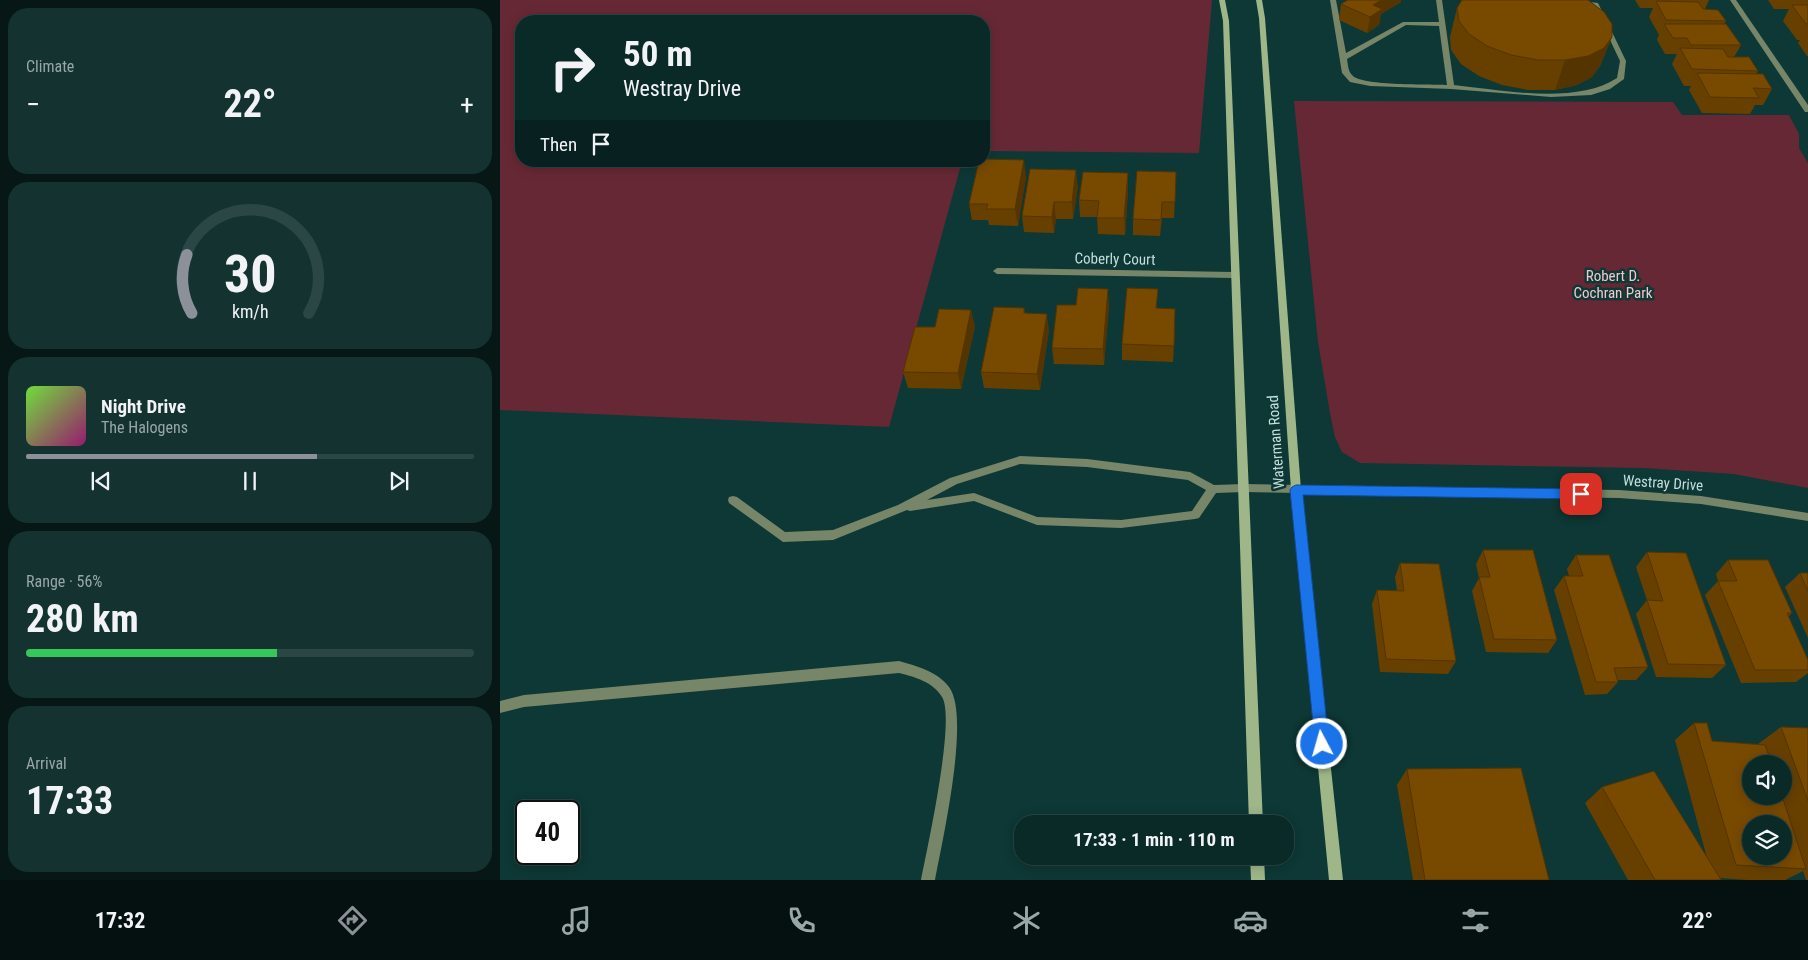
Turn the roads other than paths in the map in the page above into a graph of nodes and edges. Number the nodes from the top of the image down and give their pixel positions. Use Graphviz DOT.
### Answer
graph roads {
  1 [pos="1222,0"];
  2 [pos="1259,0"];
  3 [pos="1333,0"];
  4 [pos="1440,0"];
  5 [pos="1733,0"];
  6 [pos="1595,2"];
  7 [pos="1577,3"];
  8 [pos="1442,24"];
  9 [pos="1343,58"];
  10 [pos="1451,87"];
  11 [pos="1808,110"];
  12 [pos="997,271"];
  13 [pos="1233,275"];
  14 [pos="1244,488"];
  15 [pos="1213,489"];
  16 [pos="1296,490"];
  17 [pos="733,500"];
  18 [pos="902,508"];
  19 [pos="1808,517"];
  20 [pos="500,706"];
  21 [pos="1256,815"];
  22 [pos="1257,865"];
  23 [pos="928,880"];
  24 [pos="1258,880"];
  25 [pos="1336,880"];
  1 -- 13 [label="street"];
  2 -- 16 [label="street, Waterman Road"];
  3 -- 9 [label="street"];
  4 -- 8 [label="street"];
  5 -- 11 [label="street"];
  6 -- 7 [label="street"];
  6 -- 10 [label="street"];
  8 -- 9 [label="street"];
  8 -- 10 [label="street"];
  9 -- 10 [label="street"];
  12 -- 13 [label="street, Coberly Court"];
  13 -- 14 [label="street"];
  14 -- 15 [label="street, Westray Drive"];
  14 -- 16 [label="street, Westray Drive"];
  14 -- 21 [label="street"];
  15 -- 18 [label="street"];
  15 -- 18 [label="street"];
  16 -- 19 [label="street, Westray Drive"];
  16 -- 25 [label="street, Waterman Road"];
  17 -- 18 [label="street"];
  20 -- 23 [label="street"];
  22 -- 24 [label="street"];
}
